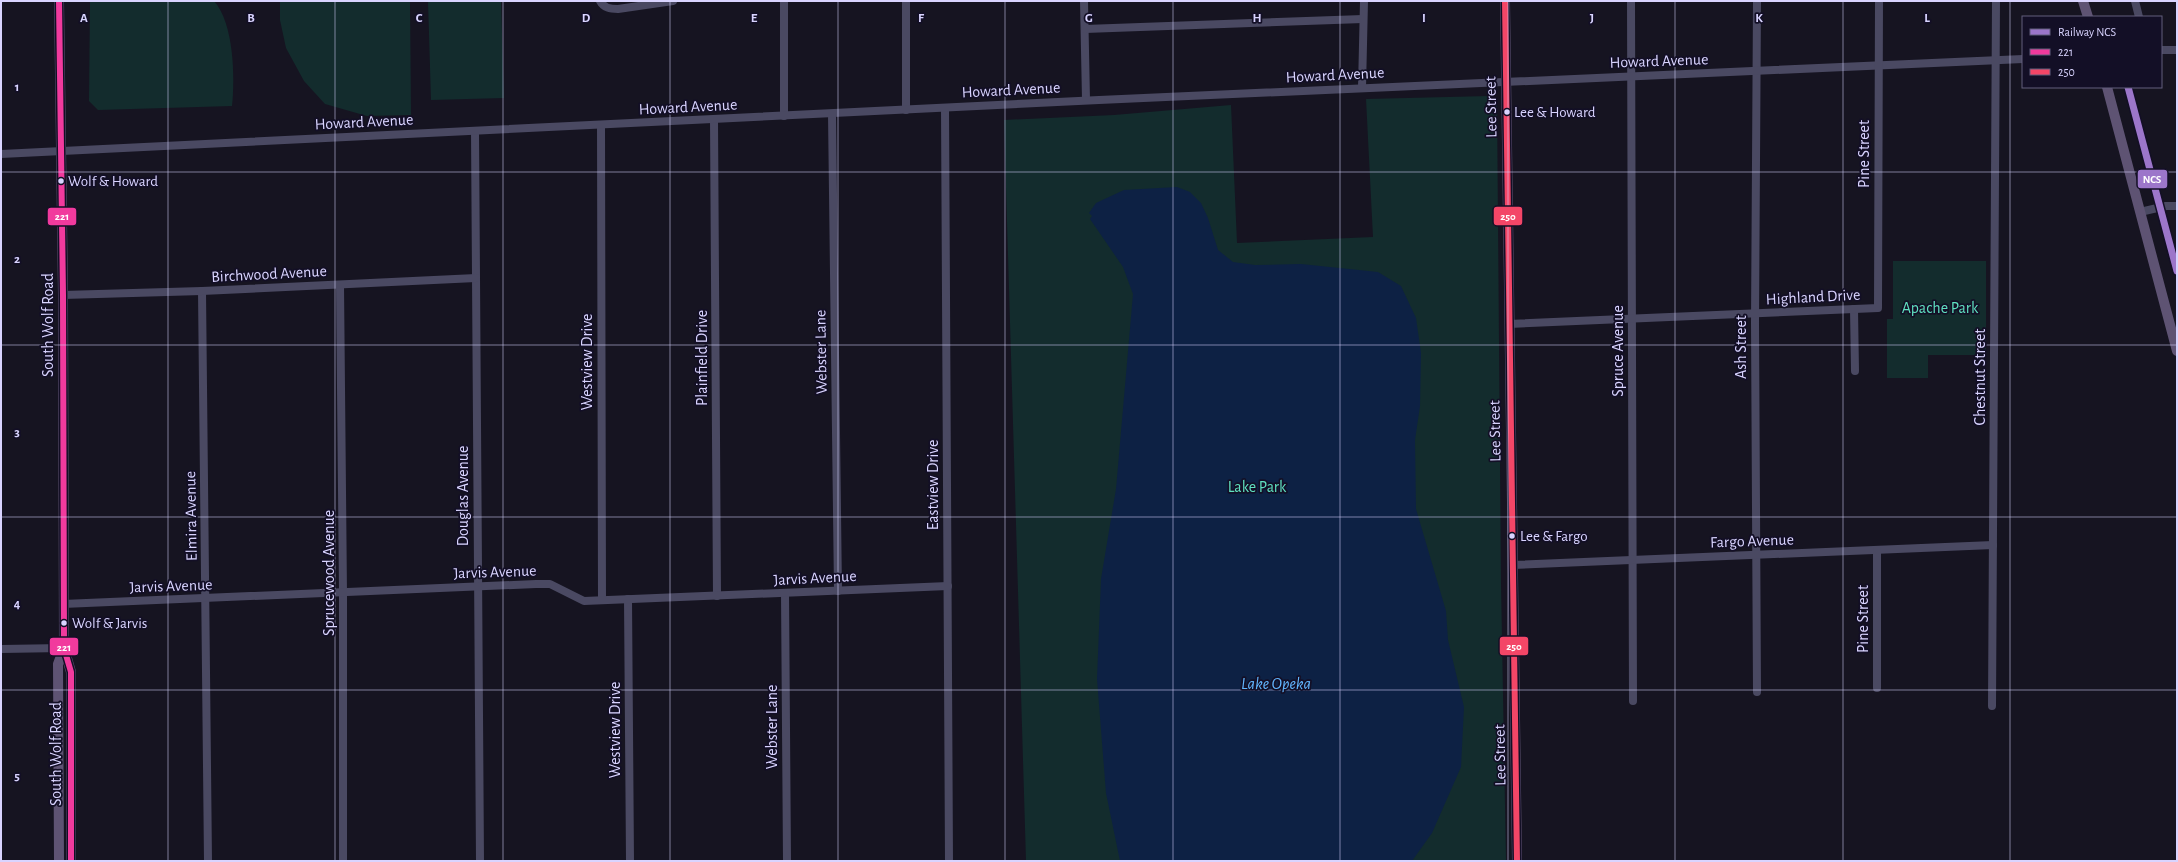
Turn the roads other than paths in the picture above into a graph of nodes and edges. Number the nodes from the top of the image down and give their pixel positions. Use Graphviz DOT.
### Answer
graph roads {
  1 [pos="59,1"];
  2 [pos="600,1"];
  3 [pos="673,1"];
  4 [pos="784,1"];
  5 [pos="906,1"];
  6 [pos="1084,1"];
  7 [pos="1364,1"];
  8 [pos="1505,1"];
  9 [pos="1631,1"];
  10 [pos="1757,1"];
  11 [pos="1879,1"];
  12 [pos="1996,1"];
  13 [pos="2084,1"];
  14 [pos="2135,1"];
  15 [pos="2088,16"];
  16 [pos="2139,16"];
  17 [pos="1363,19"];
  18 [pos="1085,29"];
  19 [pos="2162,50"];
  20 [pos="2177,50"];
  21 [pos="2022,59"];
  22 [pos="1995,60"];
  23 [pos="1878,65"];
  24 [pos="1757,71"];
  25 [pos="1631,76"];
  26 [pos="1506,81"];
  27 [pos="1362,88"];
  28 [pos="2107,88"];
  29 [pos="1086,100"];
  30 [pos="945,108"];
  31 [pos="906,110"];
  32 [pos="832,114"];
  33 [pos="784,116"];
  34 [pos="714,120"];
  35 [pos="601,125"];
  36 [pos="475,131"];
  37 [pos="60,151"];
  38 [pos="1,154"];
  39 [pos="2177,206"];
  40 [pos="2140,212"];
  41 [pos="476,278"];
  42 [pos="340,285"];
  43 [pos="202,291"];
  44 [pos="63,295"];
  45 [pos="1878,308"];
  46 [pos="1854,309"];
  47 [pos="1755,313"];
  48 [pos="1632,319"];
  49 [pos="1509,324"];
  50 [pos="2177,351"];
  51 [pos="1855,372"];
  52 [pos="1993,545"];
  53 [pos="1877,550"];
  54 [pos="1756,555"];
  55 [pos="1632,560"];
  56 [pos="1512,565"];
  57 [pos="478,586"];
  58 [pos="948,586"];
  59 [pos="838,591"];
  60 [pos="343,593"];
  61 [pos="785,593"];
  62 [pos="717,596"];
  63 [pos="205,599"];
  64 [pos="628,599"];
  65 [pos="602,600"];
  66 [pos="63,604"];
  67 [pos="1,648"];
  68 [pos="64,648"];
  69 [pos="1877,688"];
  70 [pos="1757,692"];
  71 [pos="1634,701"];
  72 [pos="1992,706"];
  73 [pos="59,861"];
  74 [pos="72,861"];
  75 [pos="208,861"];
  76 [pos="343,861"];
  77 [pos="480,861"];
  78 [pos="630,861"];
  79 [pos="787,861"];
  80 [pos="949,861"];
  81 [pos="1516,861"];
  1 -- 37 [label="main road, South Wolf Road"];
  2 -- 3 [label="street"];
  4 -- 33 [label="street"];
  5 -- 31 [label="street"];
  6 -- 18 [label="street"];
  7 -- 17 [label="street"];
  8 -- 26 [label="main road, Lee Street"];
  9 -- 25 [label="street, Spruce Avenue"];
  10 -- 24 [label="street, Ash Street"];
  11 -- 23 [label="street, Pine Street"];
  12 -- 22 [label="street, Chestnut Street"];
  13 -- 15 [label="main road"];
  14 -- 16 [label="street"];
  17 -- 18 [label="street"];
  17 -- 27 [label="street"];
  18 -- 29 [label="street"];
  19 -- 20 [label="street"];
  21 -- 22 [label="street, Howard Avenue"];
  22 -- 23 [label="street, Howard Avenue"];
  22 -- 52 [label="street, Chestnut Street"];
  23 -- 24 [label="street, Howard Avenue"];
  23 -- 45 [label="street, Pine Street"];
  24 -- 25 [label="street, Howard Avenue"];
  24 -- 47 [label="street, Ash Street"];
  25 -- 26 [label="street, Howard Avenue"];
  25 -- 48 [label="street, Spruce Avenue"];
  26 -- 27 [label="street, Howard Avenue"];
  26 -- 49 [label="main road, Lee Street"];
  27 -- 29 [label="street, Howard Avenue"];
  28 -- 40 [label="main road"];
  29 -- 30 [label="street, Howard Avenue"];
  30 -- 31 [label="street, Howard Avenue"];
  30 -- 58 [label="street, Eastview Drive"];
  31 -- 32 [label="street, Howard Avenue"];
  32 -- 33 [label="street, Howard Avenue"];
  32 -- 59 [label="street, Webster Lane"];
  33 -- 34 [label="street, Howard Avenue"];
  34 -- 35 [label="street, Howard Avenue"];
  34 -- 62 [label="street, Plainfield Drive"];
  35 -- 36 [label="street, Howard Avenue"];
  35 -- 65 [label="street, Westview Drive"];
  36 -- 37 [label="street, Howard Avenue"];
  36 -- 41 [label="street, Douglas Avenue"];
  37 -- 38 [label="street, Howard Avenue"];
  37 -- 44 [label="main road, South Wolf Road"];
  39 -- 40 [label="street"];
  40 -- 50 [label="main road"];
  41 -- 42 [label="street, Birchwood Avenue"];
  41 -- 57 [label="street, Douglas Avenue"];
  42 -- 43 [label="street, Birchwood Avenue"];
  42 -- 60 [label="street, Sprucewood Avenue"];
  43 -- 44 [label="street, Birchwood Avenue"];
  43 -- 63 [label="street, Elmira Avenue"];
  44 -- 66 [label="main road, South Wolf Road"];
  45 -- 46 [label="street, Highland Drive"];
  46 -- 47 [label="street, Highland Drive"];
  46 -- 51 [label="street"];
  47 -- 48 [label="street, Highland Drive"];
  47 -- 54 [label="street, Ash Street"];
  48 -- 49 [label="street, Highland Drive"];
  48 -- 55 [label="street, Spruce Avenue"];
  49 -- 56 [label="main road, Lee Street"];
  52 -- 53 [label="street, Fargo Avenue"];
  52 -- 72 [label="street, Chestnut Street"];
  53 -- 54 [label="street, Fargo Avenue"];
  53 -- 69 [label="street, Pine Street"];
  54 -- 55 [label="street, Fargo Avenue"];
  54 -- 70 [label="street, Ash Street"];
  55 -- 56 [label="street, Fargo Avenue"];
  55 -- 71 [label="street, Spruce Avenue"];
  56 -- 81 [label="main road, Lee Street"];
  57 -- 60 [label="street, Jarvis Avenue"];
  57 -- 65 [label="street, Jarvis Avenue"];
  57 -- 77 [label="street, Douglas Avenue"];
  58 -- 59 [label="street, Jarvis Avenue"];
  58 -- 80 [label="street, Eastview Drive"];
  59 -- 61 [label="street, Jarvis Avenue"];
  60 -- 63 [label="street, Jarvis Avenue"];
  60 -- 76 [label="street, Sprucewood Avenue"];
  61 -- 62 [label="street, Jarvis Avenue"];
  61 -- 79 [label="street, Webster Lane"];
  62 -- 64 [label="street, Jarvis Avenue"];
  63 -- 66 [label="street, Jarvis Avenue"];
  63 -- 75 [label="street, Elmira Avenue"];
  64 -- 65 [label="street, Jarvis Avenue"];
  64 -- 78 [label="street, Westview Drive"];
  66 -- 68 [label="main road, South Wolf Road"];
  67 -- 68 [label="street"];
  68 -- 73 [label="main road, South Wolf Road"];
  68 -- 74 [label="main road, South Wolf Road"];
}
